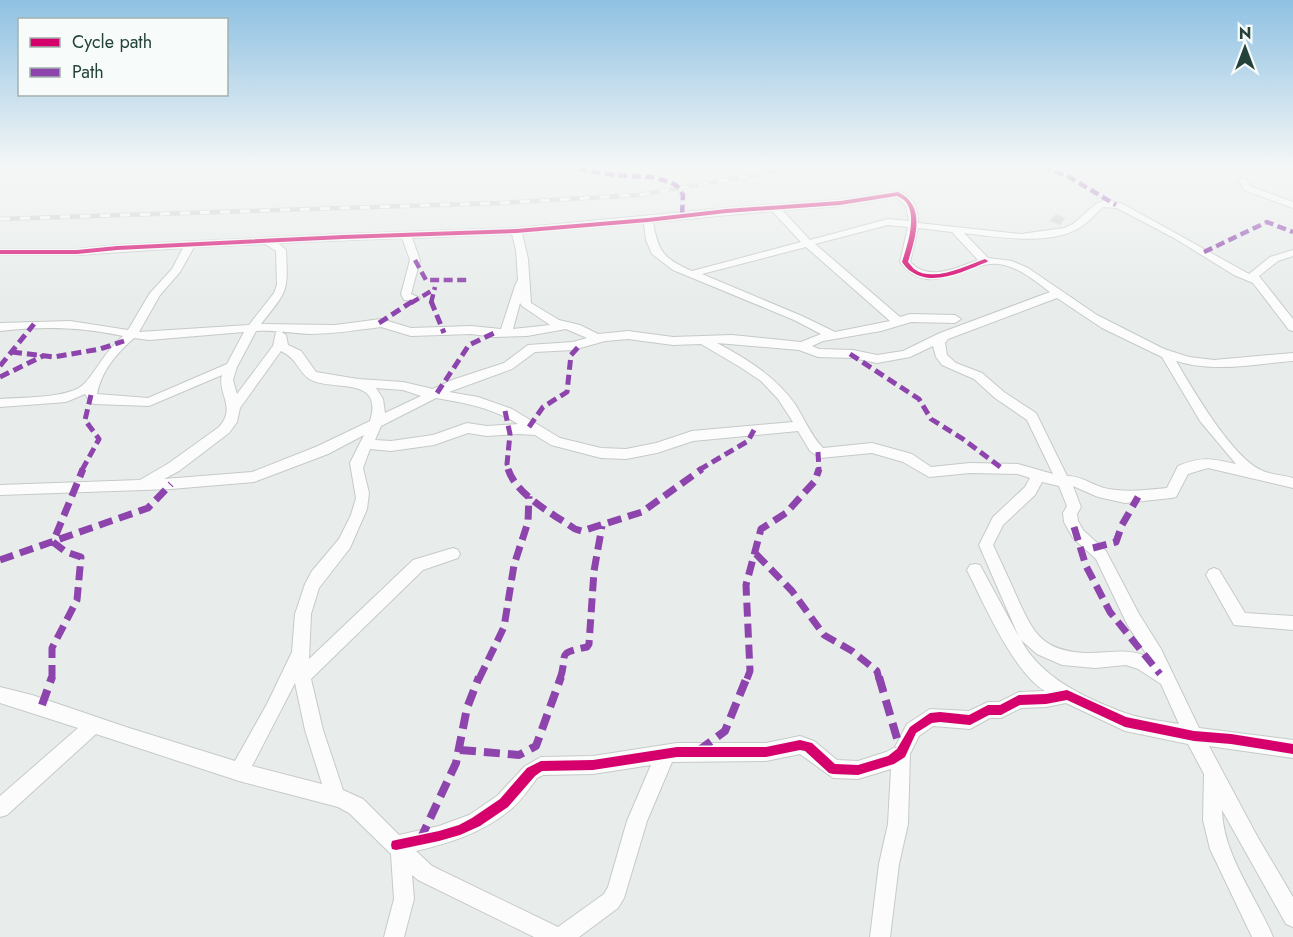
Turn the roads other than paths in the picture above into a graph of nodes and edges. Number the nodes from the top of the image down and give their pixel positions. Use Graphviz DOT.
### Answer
graph roads {
  1 [pos="730,211"];
  2 [pos="778,211"];
  3 [pos="912,211"];
  4 [pos="1093,211"];
  5 [pos="1125,211"];
  6 [pos="648,220"];
  7 [pos="915,224"];
  8 [pos="953,228"];
  9 [pos="516,231"];
  10 [pos="406,235"];
  11 [pos="268,241"];
  12 [pos="808,243"];
  13 [pos="190,245"];
  14 [pos="0,252"];
  15 [pos="1293,253"];
  16 [pos="985,261"];
  17 [pos="691,274"];
  18 [pos="522,278"];
  19 [pos="1255,280"];
  20 [pos="1059,293"];
  21 [pos="415,298"];
  22 [pos="955,319"];
  23 [pos="897,321"];
  24 [pos="274,326"];
  25 [pos="565,326"];
  26 [pos="0,327"];
  27 [pos="1293,327"];
  28 [pos="252,328"];
  29 [pos="506,332"];
  30 [pos="130,335"];
  31 [pos="832,335"];
  32 [pos="602,338"];
  33 [pos="941,338"];
  34 [pos="701,339"];
  35 [pos="281,342"];
  36 [pos="802,346"];
  37 [pos="1166,354"];
  38 [pos="1293,357"];
  39 [pos="231,368"];
  40 [pos="94,380"];
  41 [pos="357,382"];
  42 [pos="438,393"];
  43 [pos="0,403"];
  44 [pos="234,407"];
  45 [pos="374,423"];
  46 [pos="801,426"];
  47 [pos="537,432"];
  48 [pos="368,444"];
  49 [pos="1038,475"];
  50 [pos="1258,475"];
  51 [pos="1064,481"];
  52 [pos="1293,483"];
  53 [pos="141,485"];
  54 [pos="0,490"];
  55 [pos="453,554"];
  56 [pos="975,570"];
  57 [pos="1214,575"];
  58 [pos="1293,623"];
  59 [pos="301,651"];
  60 [pos="303,675"];
  61 [pos="1166,679"];
  62 [pos="0,695"];
  63 [pos="1071,696"];
  64 [pos="94,725"];
  65 [pos="1194,736"];
  66 [pos="1293,749"];
  67 [pos="901,753"];
  68 [pos="666,754"];
  69 [pos="238,772"];
  70 [pos="1213,772"];
  71 [pos="336,797"];
  72 [pos="0,808"];
  73 [pos="399,847"];
  74 [pos="1293,917"];
  75 [pos="394,937"];
  76 [pos="556,937"];
  77 [pos="562,937"];
  78 [pos="880,937"];
  79 [pos="1263,937"];
  1 -- 6 [label="street"];
  2 -- 12 [label="street"];
  3 -- 7 [label="street"];
  4 -- 8 [label="street"];
  5 -- 19 [label="street"];
  6 -- 9 [label="street"];
  6 -- 17 [label="street"];
  7 -- 8 [label="street"];
  7 -- 12 [label="street"];
  7 -- 16 [label="street"];
  8 -- 16 [label="street"];
  9 -- 10 [label="street"];
  9 -- 18 [label="street"];
  10 -- 11 [label="street"];
  10 -- 21 [label="street"];
  11 -- 13 [label="street"];
  11 -- 28 [label="street"];
  12 -- 17 [label="street"];
  12 -- 23 [label="street"];
  13 -- 14 [label="street"];
  13 -- 30 [label="street"];
  15 -- 19 [label="street"];
  16 -- 20 [label="street"];
  17 -- 31 [label="street"];
  18 -- 25 [label="street"];
  18 -- 29 [label="street"];
  19 -- 27 [label="street"];
  20 -- 33 [label="street"];
  20 -- 37 [label="street"];
  22 -- 23 [label="street"];
  23 -- 31 [label="street"];
  24 -- 28 [label="street"];
  24 -- 29 [label="street"];
  24 -- 35 [label="street"];
  25 -- 29 [label="street"];
  25 -- 32 [label="street"];
  26 -- 30 [label="street"];
  28 -- 30 [label="street"];
  28 -- 39 [label="street"];
  30 -- 40 [label="street"];
  31 -- 36 [label="street"];
  32 -- 34 [label="street"];
  32 -- 42 [label="street"];
  33 -- 36 [label="street"];
  33 -- 51 [label="street"];
  34 -- 36 [label="street"];
  34 -- 46 [label="street"];
  35 -- 41 [label="street"];
  35 -- 44 [label="street"];
  37 -- 38 [label="street"];
  37 -- 50 [label="street"];
  39 -- 40 [label="street"];
  39 -- 44 [label="street"];
  40 -- 43 [label="street"];
  41 -- 42 [label="street"];
  41 -- 45 [label="street"];
  42 -- 45 [label="street"];
  42 -- 47 [label="street"];
  44 -- 53 [label="street"];
  45 -- 48 [label="street"];
  45 -- 53 [label="street"];
  46 -- 47 [label="street"];
  46 -- 49 [label="street"];
  47 -- 48 [label="street"];
  48 -- 59 [label="street"];
  49 -- 51 [label="street"];
  49 -- 61 [label="street"];
  50 -- 51 [label="street"];
  50 -- 52 [label="street"];
  51 -- 61 [label="street"];
  53 -- 54 [label="street"];
  55 -- 60 [label="street"];
  56 -- 63 [label="street"];
  57 -- 58 [label="street"];
  59 -- 60 [label="street"];
  59 -- 69 [label="street"];
  60 -- 71 [label="street"];
  61 -- 65 [label="street"];
  62 -- 64 [label="street"];
  63 -- 65 [label="street"];
  63 -- 67 [label="street"];
  64 -- 69 [label="street"];
  64 -- 72 [label="street"];
  65 -- 66 [label="street"];
  65 -- 70 [label="street"];
  67 -- 68 [label="street"];
  67 -- 78 [label="street"];
  68 -- 73 [label="street"];
  68 -- 77 [label="street"];
  69 -- 71 [label="street"];
  70 -- 74 [label="street"];
  70 -- 79 [label="street"];
  71 -- 73 [label="street"];
  73 -- 75 [label="street"];
  73 -- 76 [label="street"];
}
